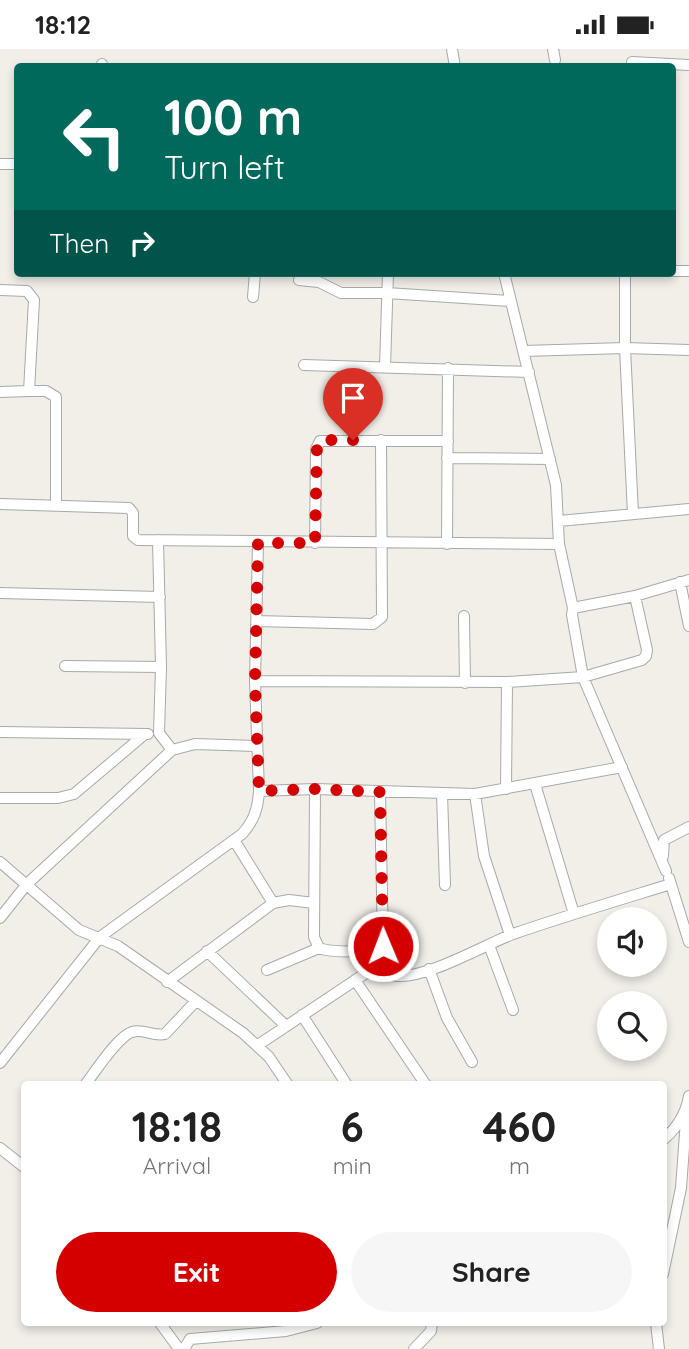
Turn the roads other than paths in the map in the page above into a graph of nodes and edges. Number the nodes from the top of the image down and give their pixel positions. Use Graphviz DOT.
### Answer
graph roads {
  1 [pos="632,62"];
  2 [pos="651,63"];
  3 [pos="255,277"];
  4 [pos="388,277"];
  5 [pos="506,277"];
  6 [pos="625,277"];
  7 [pos="299,280"];
  8 [pos="0,290"];
  9 [pos="387,293"];
  10 [pos="253,297"];
  11 [pos="510,301"];
  12 [pos="625,348"];
  13 [pos="689,350"];
  14 [pos="523,351"];
  15 [pos="304,365"];
  16 [pos="385,367"];
  17 [pos="448,368"];
  18 [pos="529,372"];
  19 [pos="29,391"];
  20 [pos="0,392"];
  21 [pos="381,440"];
  22 [pos="448,441"];
  23 [pos="447,458"];
  24 [pos="550,459"];
  25 [pos="0,504"];
  26 [pos="56,505"];
  27 [pos="689,509"];
  28 [pos="633,513"];
  29 [pos="559,521"];
  30 [pos="158,540"];
  31 [pos="258,543"];
  32 [pos="315,543"];
  33 [pos="381,544"];
  34 [pos="447,544"];
  35 [pos="559,544"];
  36 [pos="684,581"];
  37 [pos="0,593"];
  38 [pos="635,596"];
  39 [pos="160,597"];
  40 [pos="573,608"];
  41 [pos="464,616"];
  42 [pos="257,621"];
  43 [pos="689,626"];
  44 [pos="65,666"];
  45 [pos="161,667"];
  46 [pos="583,677"];
  47 [pos="255,681"];
  48 [pos="508,682"];
  49 [pos="465,683"];
  50 [pos="0,732"];
  51 [pos="159,733"];
  52 [pos="145,734"];
  53 [pos="256,746"];
  54 [pos="172,750"];
  55 [pos="622,767"];
  56 [pos="535,784"];
  57 [pos="315,789"];
  58 [pos="506,789"];
  59 [pos="259,791"];
  60 [pos="380,792"];
  61 [pos="442,794"];
  62 [pos="475,794"];
  63 [pos="0,798"];
  64 [pos="689,827"];
  65 [pos="234,840"];
  66 [pos="0,862"];
  67 [pos="666,871"];
  68 [pos="27,884"];
  69 [pos="671,884"];
  70 [pos="444,885"];
  71 [pos="274,903"];
  72 [pos="314,903"];
  73 [pos="574,915"];
  74 [pos="0,918"];
  75 [pos="510,936"];
  76 [pos="100,937"];
  77 [pos="689,942"];
  78 [pos="489,945"];
  79 [pos="319,948"];
  80 [pos="207,951"];
  81 [pos="381,963"];
  82 [pos="429,969"];
  83 [pos="267,970"];
  84 [pos="355,980"];
  85 [pos="167,982"];
  86 [pos="196,1001"];
  87 [pos="513,1010"];
  88 [pos="302,1015"];
  89 [pos="286,1026"];
  90 [pos="258,1045"];
  91 [pos="472,1062"];
  92 [pos="0,1063"];
  93 [pos="88,1081"];
  94 [pos="285,1081"];
  95 [pos="344,1081"];
  96 [pos="423,1081"];
  97 [pos="688,1101"];
  98 [pos="667,1136"];
  99 [pos="1,1152"];
  100 [pos="687,1154"];
  101 [pos="21,1162"];
  102 [pos="667,1255"];
  103 [pos="162,1326"];
  104 [pos="228,1326"];
  105 [pos="432,1326"];
  106 [pos="656,1326"];
  107 [pos="285,1327"];
  108 [pos="230,1335"];
  109 [pos="179,1349"];
  110 [pos="184,1349"];
  111 [pos="414,1349"];
  112 [pos="659,1349"];
  1 -- 2 [label="street"];
  3 -- 10 [label="street"];
  4 -- 9 [label="street"];
  5 -- 11 [label="street"];
  6 -- 12 [label="street"];
  7 -- 9 [label="street"];
  8 -- 19 [label="street"];
  9 -- 11 [label="street"];
  9 -- 16 [label="street"];
  11 -- 14 [label="street"];
  12 -- 13 [label="street"];
  12 -- 14 [label="street"];
  12 -- 28 [label="street"];
  14 -- 18 [label="street"];
  15 -- 16 [label="street"];
  16 -- 17 [label="street"];
  17 -- 18 [label="street"];
  17 -- 22 [label="street"];
  18 -- 24 [label="street"];
  19 -- 20 [label="street"];
  19 -- 26 [label="street"];
  21 -- 22 [label="street"];
  21 -- 32 [label="street"];
  21 -- 33 [label="street"];
  22 -- 23 [label="street"];
  23 -- 24 [label="street"];
  23 -- 34 [label="street"];
  24 -- 29 [label="street"];
  25 -- 26 [label="street"];
  26 -- 30 [label="street"];
  27 -- 28 [label="street"];
  28 -- 29 [label="street"];
  29 -- 35 [label="street"];
  30 -- 31 [label="street"];
  30 -- 39 [label="street"];
  31 -- 32 [label="street"];
  31 -- 42 [label="street"];
  32 -- 33 [label="street"];
  33 -- 34 [label="street"];
  33 -- 42 [label="street"];
  34 -- 35 [label="street"];
  35 -- 40 [label="street"];
  36 -- 38 [label="street"];
  36 -- 43 [label="street"];
  37 -- 39 [label="street"];
  38 -- 40 [label="street"];
  38 -- 46 [label="street"];
  39 -- 45 [label="street"];
  40 -- 46 [label="street"];
  41 -- 49 [label="street"];
  42 -- 47 [label="street"];
  44 -- 45 [label="street"];
  45 -- 51 [label="street"];
  46 -- 48 [label="street"];
  46 -- 55 [label="street"];
  47 -- 49 [label="street"];
  47 -- 53 [label="street"];
  48 -- 49 [label="street"];
  48 -- 58 [label="street"];
  50 -- 52 [label="street"];
  51 -- 52 [label="street"];
  51 -- 54 [label="street"];
  52 -- 63 [label="street"];
  53 -- 54 [label="street"];
  53 -- 59 [label="street"];
  54 -- 68 [label="street"];
  55 -- 56 [label="street"];
  55 -- 67 [label="street"];
  56 -- 58 [label="street"];
  56 -- 73 [label="street"];
  57 -- 59 [label="street"];
  57 -- 60 [label="street"];
  57 -- 72 [label="street"];
  58 -- 62 [label="street"];
  59 -- 65 [label="street"];
  60 -- 61 [label="street"];
  60 -- 81 [label="street"];
  61 -- 62 [label="street"];
  61 -- 70 [label="street"];
  62 -- 75 [label="street"];
  64 -- 67 [label="street"];
  65 -- 71 [label="street"];
  65 -- 76 [label="street"];
  66 -- 68 [label="street"];
  67 -- 69 [label="street"];
  68 -- 74 [label="street"];
  68 -- 76 [label="street"];
  69 -- 73 [label="street"];
  69 -- 77 [label="street"];
  71 -- 72 [label="street"];
  71 -- 80 [label="street"];
  72 -- 79 [label="street"];
  73 -- 75 [label="street"];
  75 -- 78 [label="street"];
  76 -- 85 [label="street"];
  76 -- 92 [label="street"];
  78 -- 82 [label="street"];
  78 -- 87 [label="street"];
  79 -- 81 [label="street"];
  79 -- 83 [label="street"];
  80 -- 85 [label="street"];
  80 -- 89 [label="street"];
  81 -- 82 [label="street"];
  81 -- 84 [label="street"];
  82 -- 91 [label="street"];
  84 -- 88 [label="street"];
  84 -- 96 [label="street"];
  85 -- 86 [label="street"];
  86 -- 90 [label="street"];
  86 -- 93 [label="street"];
  88 -- 89 [label="street"];
  88 -- 95 [label="street"];
  89 -- 90 [label="street"];
  90 -- 94 [label="street"];
  97 -- 98 [label="street"];
  97 -- 100 [label="street"];
  99 -- 101 [label="street"];
  100 -- 102 [label="street"];
  103 -- 109 [label="street"];
  104 -- 108 [label="street"];
  105 -- 111 [label="street"];
  106 -- 112 [label="street"];
  107 -- 108 [label="street"];
  108 -- 110 [label="street"];
}
